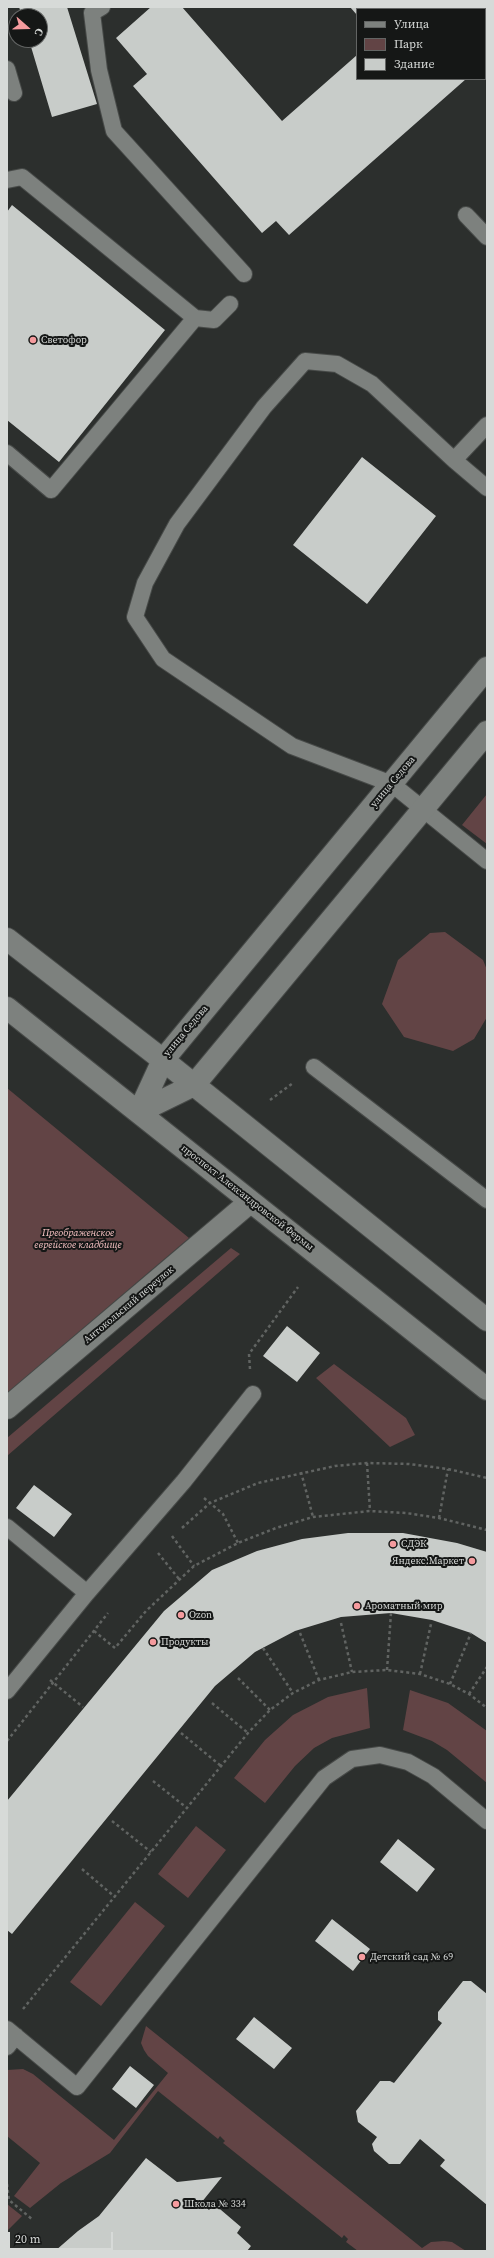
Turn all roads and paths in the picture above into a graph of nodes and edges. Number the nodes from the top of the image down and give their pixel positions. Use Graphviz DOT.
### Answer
graph roads {
  1 [pos="102,7"];
  2 [pos="7,69"];
  3 [pos="14,93"];
  4 [pos="7,180"];
  5 [pos="466,215"];
  6 [pos="487,237"];
  7 [pos="244,274"];
  8 [pos="230,304"];
  9 [pos="195,318"];
  10 [pos="487,425"];
  11 [pos="7,453"];
  12 [pos="454,460"];
  13 [pos="487,488"];
  14 [pos="487,668"];
  15 [pos="487,732"];
  16 [pos="392,784"];
  17 [pos="424,810"];
  18 [pos="487,860"];
  19 [pos="7,940"];
  20 [pos="7,1008"];
  21 [pos="163,1060"];
  22 [pos="314,1067"];
  23 [pos="194,1085"];
  24 [pos="139,1112"];
  25 [pos="487,1200"];
  26 [pos="250,1202"];
  27 [pos="298,1288"];
  28 [pos="487,1320"];
  29 [pos="487,1389"];
  30 [pos="253,1394"];
  31 [pos="7,1408"];
  32 [pos="367,1463"];
  33 [pos="448,1469"];
  34 [pos="301,1472"];
  35 [pos="487,1478"];
  36 [pos="184,1481"];
  37 [pos="210,1502"];
  38 [pos="370,1511"];
  39 [pos="313,1518"];
  40 [pos="439,1518"];
  41 [pos="7,1527"];
  42 [pos="487,1530"];
  43 [pos="172,1536"];
  44 [pos="167,1541"];
  45 [pos="238,1543"];
  46 [pos="152,1557"];
  47 [pos="194,1566"];
  48 [pos="179,1579"];
  49 [pos="87,1593"];
  50 [pos="108,1612"];
  51 [pos="71,1613"];
  52 [pos="391,1614"];
  53 [pos="341,1623"];
  54 [pos="431,1624"];
  55 [pos="94,1631"];
  56 [pos="300,1633"];
  57 [pos="471,1633"];
  58 [pos="263,1648"];
  59 [pos="487,1667"];
  60 [pos="387,1670"];
  61 [pos="352,1672"];
  62 [pos="420,1674"];
  63 [pos="238,1678"];
  64 [pos="50,1680"];
  65 [pos="319,1680"];
  66 [pos="54,1684"];
  67 [pos="450,1684"];
  68 [pos="7,1691"];
  69 [pos="293,1693"];
  70 [pos="469,1694"];
  71 [pos="212,1703"];
  72 [pos="83,1708"];
  73 [pos="487,1708"];
  74 [pos="270,1710"];
  75 [pos="181,1733"];
  76 [pos="248,1733"];
  77 [pos="7,1741"];
  78 [pos="221,1766"];
  79 [pos="153,1780"];
  80 [pos="187,1808"];
  81 [pos="112,1821"];
  82 [pos="487,1821"];
  83 [pos="151,1852"];
  84 [pos="82,1869"];
  85 [pos="115,1897"];
  86 [pos="22,2010"];
  87 [pos="10,2037"];
  88 [pos="7,2184"];
  89 [pos="34,2220"];
  1 -- 7 [label="lane"];
  2 -- 3 [label="lane"];
  4 -- 9 [label="lane"];
  5 -- 6 [label="lane"];
  8 -- 9 [label="lane"];
  9 -- 11 [label="lane"];
  10 -- 12 [label="lane"];
  12 -- 13 [label="lane"];
  12 -- 16 [label="lane"];
  14 -- 16 [label="main road, улица Седова"];
  15 -- 17 [label="main road"];
  16 -- 17 [label="lane"];
  16 -- 21 [label="main road, улица Седова"];
  17 -- 18 [label="lane"];
  17 -- 23 [label="main road"];
  19 -- 21 [label="main road"];
  20 -- 24 [label="main road, проспект Александровской Фермы"];
  21 -- 23 [label="main road"];
  21 -- 24 [label="main road, улица Седова"];
  22 -- 25 [label="lane"];
  23 -- 24 [label="main road"];
  23 -- 28 [label="main road"];
  24 -- 26 [label="main road, проспект Александровской Фермы"];
  26 -- 29 [label="main road, проспект Александровской Фермы"];
  26 -- 31 [label="main road, Антокольский переулок"];
  27 -- 30 [label="path"];
  30 -- 36 [label="lane"];
  32 -- 33 [label="path"];
  32 -- 34 [label="path"];
  32 -- 38 [label="path"];
  33 -- 35 [label="path"];
  33 -- 40 [label="path"];
  34 -- 37 [label="path"];
  34 -- 39 [label="path"];
  36 -- 37 [label="path"];
  36 -- 49 [label="lane"];
  37 -- 43 [label="path"];
  37 -- 45 [label="path"];
  38 -- 39 [label="path"];
  38 -- 40 [label="path"];
  39 -- 45 [label="path"];
  40 -- 42 [label="path"];
  41 -- 49 [label="lane"];
  43 -- 44 [label="path"];
  43 -- 47 [label="path"];
  45 -- 47 [label="path"];
  46 -- 48 [label="path"];
  47 -- 48 [label="path"];
  48 -- 55 [label="path"];
  49 -- 51 [label="lane"];
  50 -- 55 [label="path"];
  51 -- 55 [label="path"];
  51 -- 68 [label="lane"];
  52 -- 60 [label="path"];
  53 -- 61 [label="path"];
  54 -- 62 [label="path"];
  55 -- 66 [label="path"];
  56 -- 65 [label="path"];
  57 -- 67 [label="path"];
  58 -- 69 [label="path"];
  59 -- 70 [label="path"];
  60 -- 61 [label="path"];
  60 -- 62 [label="path"];
  61 -- 65 [label="path"];
  62 -- 67 [label="path"];
  63 -- 74 [label="path"];
  64 -- 66 [label="path"];
  65 -- 69 [label="path"];
  66 -- 72 [label="path"];
  66 -- 77 [label="path"];
  67 -- 70 [label="path"];
  69 -- 74 [label="path"];
  70 -- 73 [label="path"];
  71 -- 76 [label="path"];
  74 -- 76 [label="path"];
  75 -- 78 [label="path"];
  76 -- 78 [label="path"];
  78 -- 80 [label="path"];
  79 -- 80 [label="path"];
  80 -- 83 [label="path"];
  81 -- 83 [label="path"];
  82 -- 87 [label="lane"];
  83 -- 85 [label="path"];
  84 -- 85 [label="path"];
  85 -- 86 [label="path"];
  88 -- 89 [label="path"];
}
